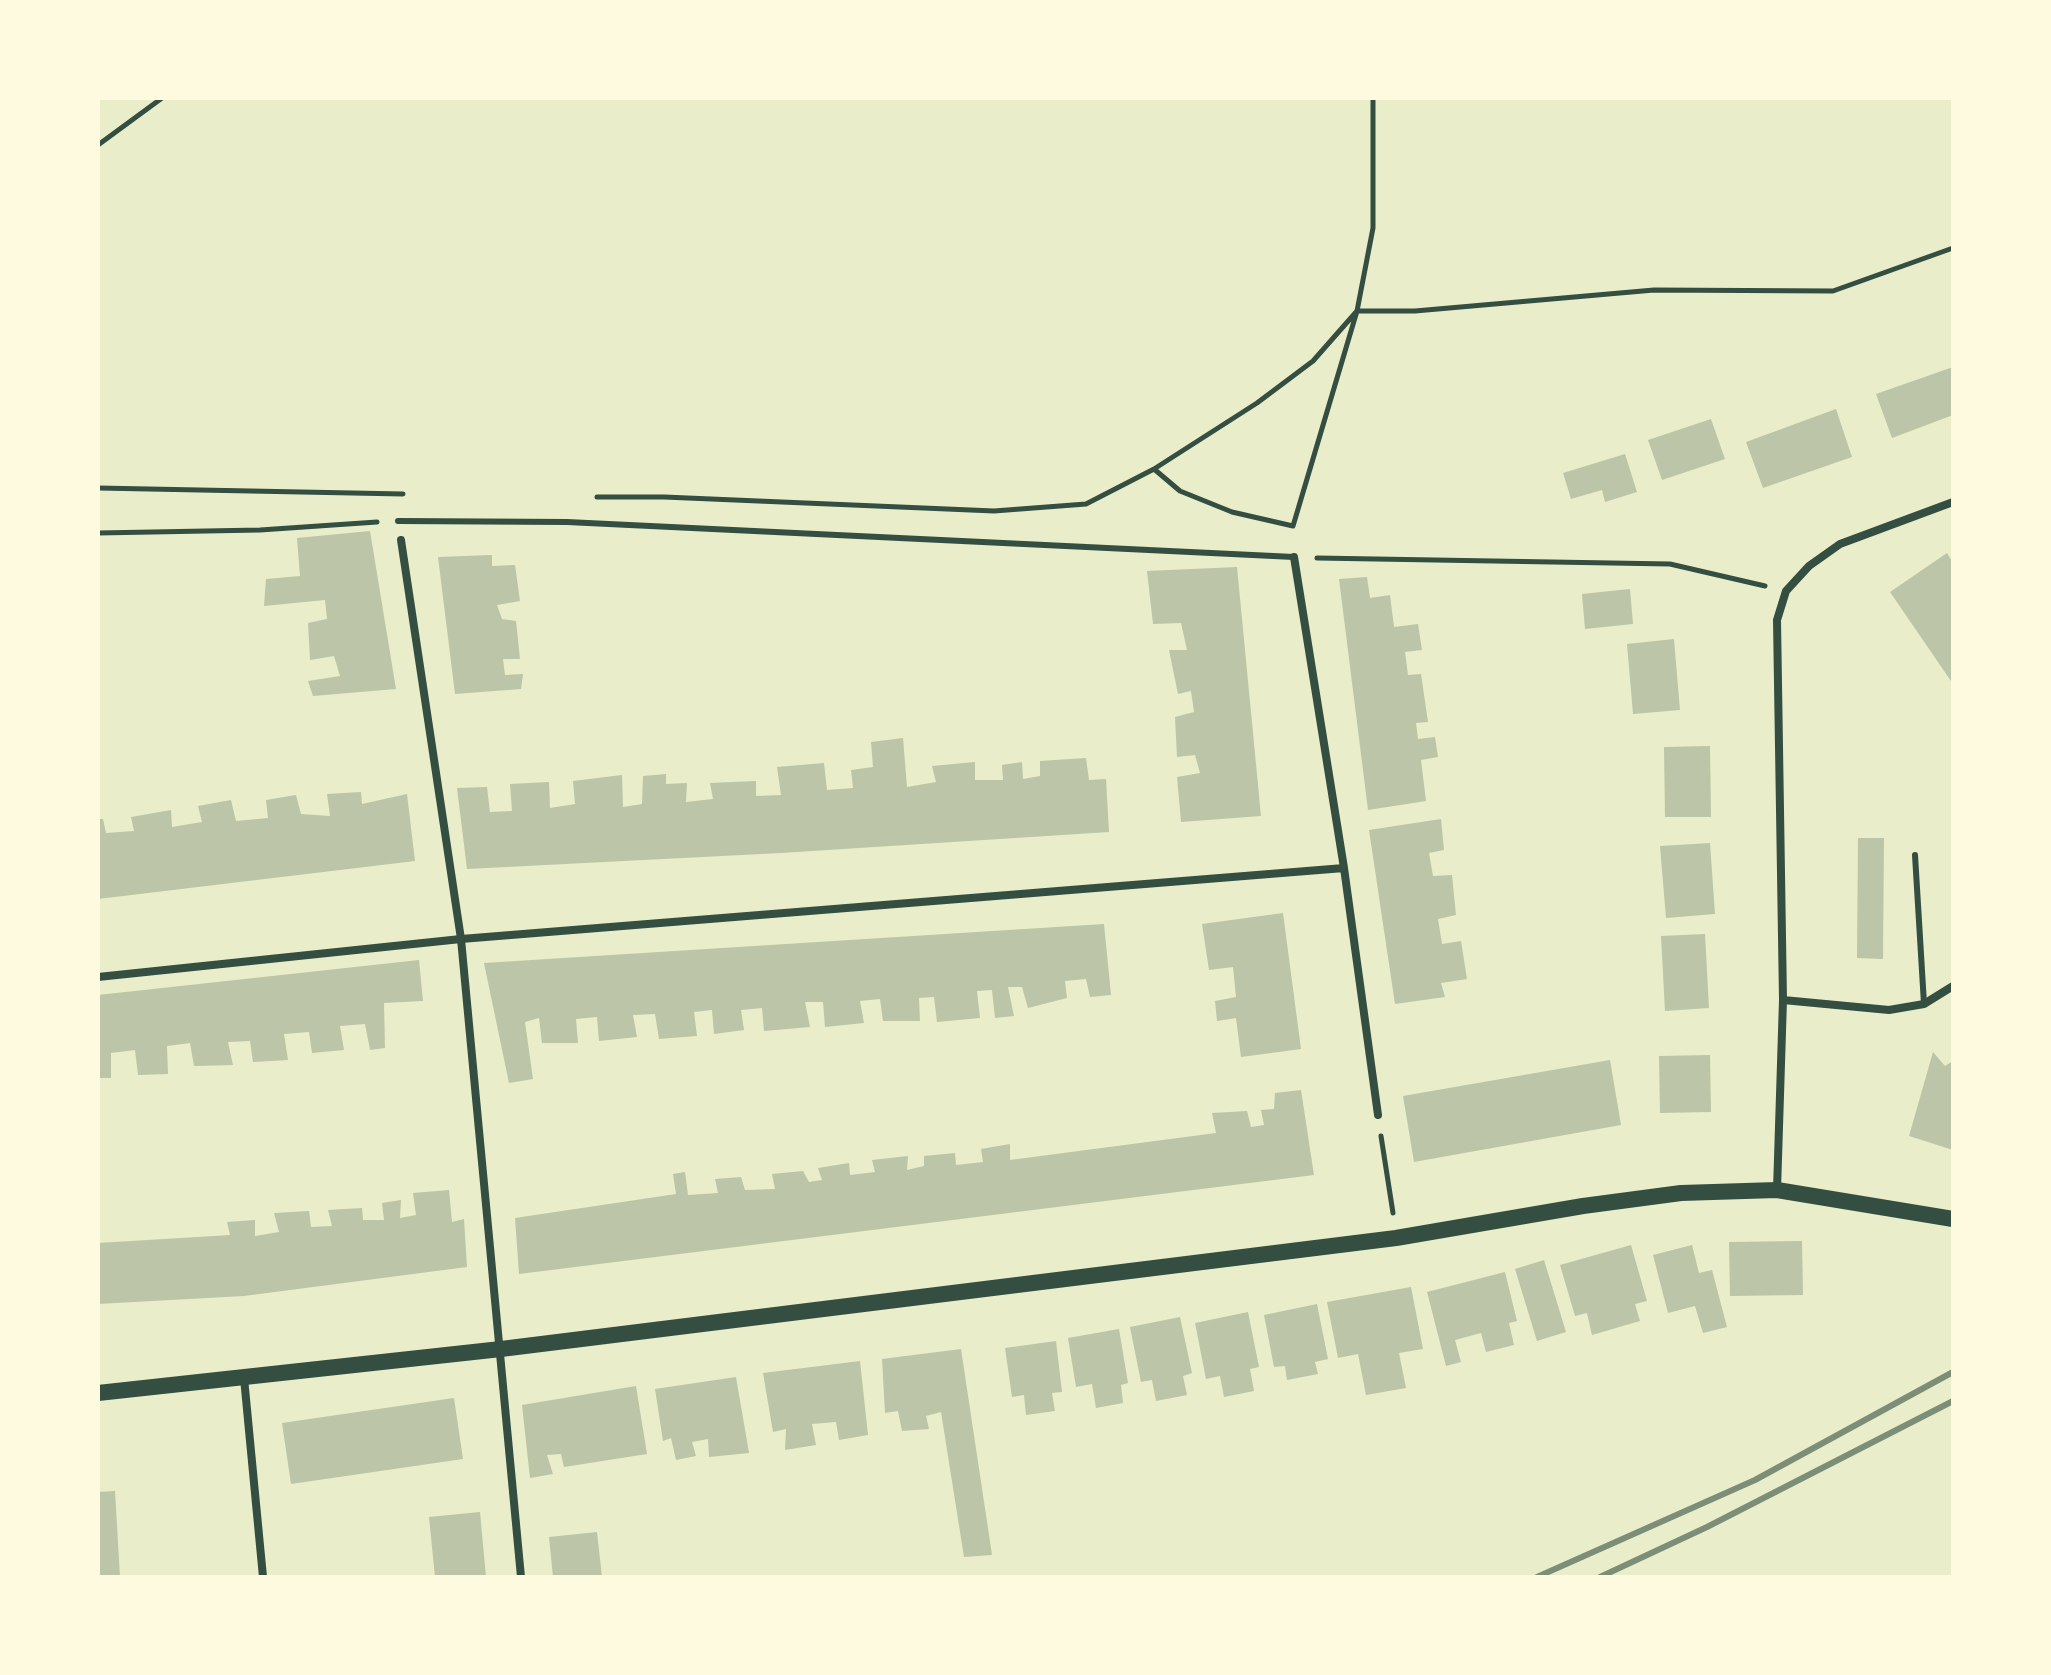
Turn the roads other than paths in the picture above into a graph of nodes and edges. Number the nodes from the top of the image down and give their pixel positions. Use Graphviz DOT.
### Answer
graph roads {
  1 [pos="1953,502"];
  2 [pos="398,521"];
  3 [pos="401,540"];
  4 [pos="1294,557"];
  5 [pos="1915,855"];
  6 [pos="1344,868"];
  7 [pos="461,939"];
  8 [pos="98,977"];
  9 [pos="1953,986"];
  10 [pos="1783,1000"];
  11 [pos="1924,1004"];
  12 [pos="1378,1115"];
  13 [pos="1777,1190"];
  14 [pos="1953,1219"];
  15 [pos="501,1349"];
  16 [pos="244,1378"];
  17 [pos="98,1393"];
  18 [pos="263,1577"];
  19 [pos="521,1577"];
  1 -- 10 [label="street"];
  2 -- 4 [label="lane"];
  3 -- 7 [label="street"];
  4 -- 6 [label="street"];
  5 -- 11 [label="lane"];
  6 -- 7 [label="street"];
  6 -- 12 [label="street"];
  7 -- 8 [label="street"];
  7 -- 15 [label="street"];
  9 -- 11 [label="street"];
  10 -- 11 [label="street"];
  10 -- 13 [label="street"];
  13 -- 14 [label="main road"];
  13 -- 15 [label="main road"];
  15 -- 16 [label="main road"];
  15 -- 19 [label="street"];
  16 -- 17 [label="main road"];
  16 -- 18 [label="street"];
}
